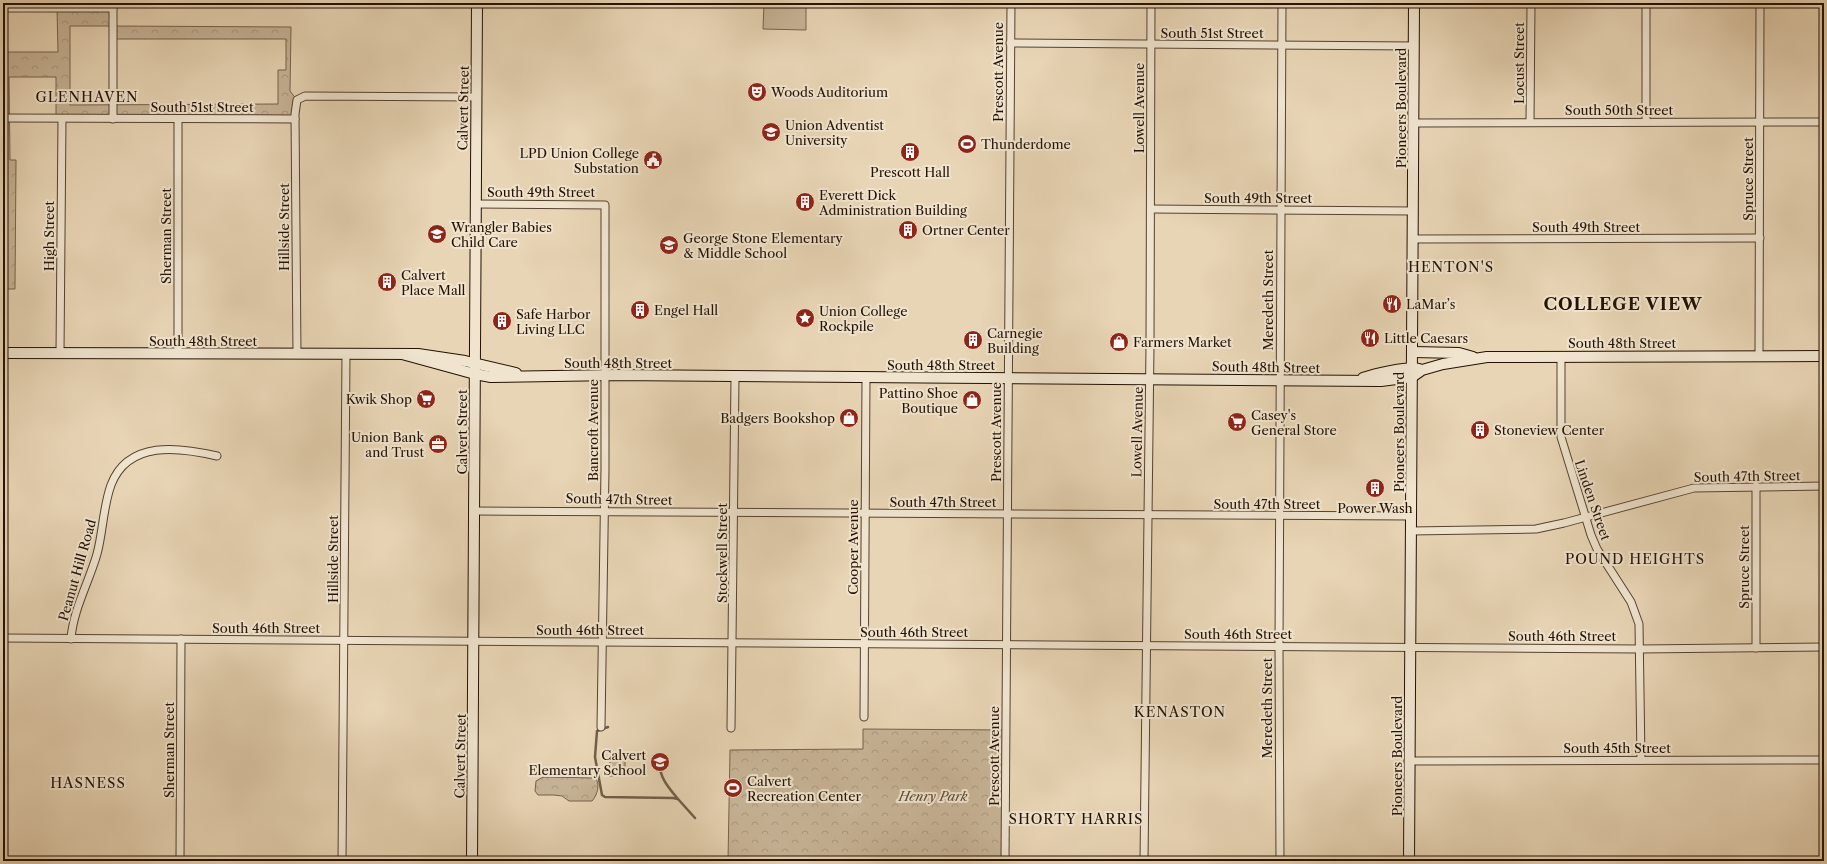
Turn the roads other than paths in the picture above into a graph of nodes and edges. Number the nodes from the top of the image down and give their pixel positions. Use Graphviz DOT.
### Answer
graph roads {
  1 [pos="478,3"];
  2 [pos="1011,3"];
  3 [pos="1152,3"];
  4 [pos="1282,3"];
  5 [pos="1414,3"];
  6 [pos="1531,3"];
  7 [pos="1646,3"];
  8 [pos="1760,3"];
  9 [pos="17,5"];
  10 [pos="113,6"];
  11 [pos="3,8"];
  12 [pos="1010,43"];
  13 [pos="1151,44"];
  14 [pos="1282,45"];
  15 [pos="1414,46"];
  16 [pos="476,97"];
  17 [pos="3,118"];
  18 [pos="62,119"];
  19 [pos="113,119"];
  20 [pos="178,119"];
  21 [pos="295,119"];
  22 [pos="1530,122"];
  23 [pos="1646,122"];
  24 [pos="1760,122"];
  25 [pos="1824,122"];
  26 [pos="1414,123"];
  27 [pos="476,204"];
  28 [pos="606,205"];
  29 [pos="1151,209"];
  30 [pos="1281,210"];
  31 [pos="1413,211"];
  32 [pos="1760,238"];
  33 [pos="1413,239"];
  34 [pos="1413,352"];
  35 [pos="3,353"];
  36 [pos="60,353"];
  37 [pos="178,354"];
  38 [pos="297,354"];
  39 [pos="346,354"];
  40 [pos="1561,356"];
  41 [pos="1759,356"];
  42 [pos="1824,356"];
  43 [pos="1475,357"];
  44 [pos="3,360"];
  45 [pos="475,369"];
  46 [pos="1416,371"];
  47 [pos="606,375"];
  48 [pos="735,377"];
  49 [pos="866,378"];
  50 [pos="1008,378"];
  51 [pos="1150,379"];
  52 [pos="1280,380"];
  53 [pos="217,456"];
  54 [pos="1756,486"];
  55 [pos="1824,486"];
  56 [pos="474,511"];
  57 [pos="605,511"];
  58 [pos="734,512"];
  59 [pos="865,513"];
  60 [pos="1007,514"];
  61 [pos="1148,515"];
  62 [pos="1279,516"];
  63 [pos="1412,516"];
  64 [pos="1585,516"];
  65 [pos="1411,531"];
  66 [pos="3,638"];
  67 [pos="71,639"];
  68 [pos="182,640"];
  69 [pos="344,640"];
  70 [pos="474,641"];
  71 [pos="604,642"];
  72 [pos="733,643"];
  73 [pos="864,644"];
  74 [pos="1006,645"];
  75 [pos="1147,646"];
  76 [pos="1279,647"];
  77 [pos="1824,647"];
  78 [pos="1411,648"];
  79 [pos="1756,648"];
  80 [pos="1640,649"];
  81 [pos="864,716"];
  82 [pos="602,727"];
  83 [pos="731,728"];
  84 [pos="1641,760"];
  85 [pos="1824,760"];
  86 [pos="1410,761"];
  87 [pos="180,861"];
  88 [pos="342,861"];
  89 [pos="472,861"];
  90 [pos="1005,861"];
  91 [pos="1144,861"];
  92 [pos="1280,861"];
  93 [pos="1409,861"];
  1 -- 16 [label="main road, Calvert Street"];
  2 -- 12 [label="street, Prescott Avenue"];
  3 -- 13 [label="street, Lowell Avenue"];
  4 -- 14 [label="street, Meredeth Street"];
  5 -- 15 [label="main road, Pioneers Boulevard"];
  6 -- 22 [label="street, Locust Street"];
  7 -- 23 [label="street"];
  8 -- 24 [label="street, Spruce Street"];
  9 -- 10 [label="street"];
  9 -- 11 [label="street"];
  10 -- 19 [label="street"];
  12 -- 13 [label="street, South 51st Street"];
  12 -- 50 [label="street, Prescott Avenue"];
  13 -- 14 [label="street, South 51st Street"];
  13 -- 29 [label="street, Lowell Avenue"];
  14 -- 15 [label="street, South 51st Street"];
  14 -- 30 [label="street, Meredeth Street"];
  15 -- 26 [label="main road, Pioneers Boulevard"];
  16 -- 21 [label="street, Hillside Street"];
  16 -- 27 [label="main road, Calvert Street"];
  17 -- 18 [label="street, South 51st Street"];
  18 -- 19 [label="street, South 51st Street"];
  18 -- 36 [label="street, High Street"];
  19 -- 20 [label="street, South 51st Street"];
  20 -- 21 [label="street, South 51st Street"];
  20 -- 37 [label="street, Sherman Street"];
  21 -- 38 [label="street, Hillside Street"];
  22 -- 23 [label="street, South 50th Street"];
  22 -- 26 [label="street, South 50th Street"];
  23 -- 24 [label="street, South 50th Street"];
  24 -- 25 [label="street, South 50th Street"];
  24 -- 32 [label="street, Spruce Street"];
  26 -- 31 [label="main road, Pioneers Boulevard"];
  27 -- 28 [label="street, South 49th Street"];
  27 -- 45 [label="main road, Calvert Street"];
  28 -- 47 [label="street, Bancroft Avenue"];
  29 -- 30 [label="street, South 49th Street"];
  29 -- 51 [label="street, Lowell Avenue"];
  30 -- 31 [label="street, South 49th Street"];
  30 -- 52 [label="street, Meredeth Street"];
  31 -- 33 [label="main road, Pioneers Boulevard"];
  32 -- 33 [label="street, South 49th Street"];
  32 -- 41 [label="street, Spruce Street"];
  33 -- 34 [label="main road, Pioneers Boulevard"];
  34 -- 43 [label="main road"];
  34 -- 46 [label="main road, Pioneers Boulevard"];
  35 -- 36 [label="main road, South 48th Street"];
  35 -- 44 [label="street"];
  36 -- 37 [label="main road, South 48th Street"];
  37 -- 38 [label="main road, South 48th Street"];
  38 -- 39 [label="main road, South 48th Street"];
  39 -- 45 [label="main road, South 48th Street"];
  39 -- 69 [label="street, Hillside Street"];
  40 -- 41 [label="main road, South 48th Street"];
  40 -- 43 [label="main road, South 48th Street"];
  40 -- 64 [label="street, Linden Street"];
  41 -- 42 [label="main road, South 48th Street"];
  43 -- 46 [label="main road, South 48th Street"];
  45 -- 47 [label="main road, South 48th Street"];
  45 -- 56 [label="main road, Calvert Street"];
  46 -- 52 [label="main road, South 48th Street"];
  46 -- 63 [label="main road, Pioneers Boulevard"];
  47 -- 48 [label="main road, South 48th Street"];
  47 -- 57 [label="street, Bancroft Avenue"];
  48 -- 49 [label="main road, South 48th Street"];
  48 -- 58 [label="street, Stockwell Street"];
  49 -- 50 [label="main road, South 48th Street"];
  49 -- 59 [label="street, Cooper Avenue"];
  50 -- 51 [label="main road, South 48th Street"];
  50 -- 60 [label="street, Prescott Avenue"];
  51 -- 52 [label="main road, South 48th Street"];
  51 -- 61 [label="street, Lowell Avenue"];
  52 -- 62 [label="street, Meredeth Street"];
  53 -- 67 [label="street, Peanut Hill Road"];
  54 -- 55 [label="street, South 47th Street"];
  54 -- 64 [label="street, South 47th Street"];
  54 -- 79 [label="street, Spruce Street"];
  56 -- 57 [label="street, South 47th Street"];
  56 -- 70 [label="main road, Calvert Street"];
  57 -- 58 [label="street, South 47th Street"];
  57 -- 71 [label="street, Bancroft Avenue"];
  58 -- 59 [label="street, South 47th Street"];
  58 -- 72 [label="street, Stockwell Street"];
  59 -- 60 [label="street, South 47th Street"];
  59 -- 73 [label="street, Cooper Avenue"];
  60 -- 61 [label="street, South 47th Street"];
  60 -- 74 [label="street, Prescott Avenue"];
  61 -- 62 [label="street, South 47th Street"];
  61 -- 75 [label="street, Lowell Avenue"];
  62 -- 63 [label="street, South 47th Street"];
  62 -- 76 [label="street, Meredeth Street"];
  63 -- 65 [label="main road, Pioneers Boulevard"];
  64 -- 65 [label="street, South 47th Street"];
  64 -- 80 [label="street, Linden Street"];
  65 -- 78 [label="main road, Pioneers Boulevard"];
  66 -- 67 [label="street, South 46th Street"];
  67 -- 68 [label="street, South 46th Street"];
  68 -- 69 [label="street, South 46th Street"];
  68 -- 87 [label="street, Sherman Street"];
  69 -- 70 [label="street, South 46th Street"];
  69 -- 88 [label="street, Hillside Street"];
  70 -- 71 [label="street, South 46th Street"];
  70 -- 89 [label="main road, Calvert Street"];
  71 -- 72 [label="street, South 46th Street"];
  71 -- 82 [label="street, Bancroft Avenue"];
  72 -- 73 [label="street, South 46th Street"];
  72 -- 83 [label="street, Stockwell Street"];
  73 -- 74 [label="street, South 46th Street"];
  73 -- 81 [label="street, Cooper Avenue"];
  74 -- 75 [label="street, South 46th Street"];
  74 -- 90 [label="street, Prescott Avenue"];
  75 -- 76 [label="street, South 46th Street"];
  75 -- 91 [label="street, Lowell Avenue"];
  76 -- 78 [label="street, South 46th Street"];
  76 -- 92 [label="street, Meredeth Street"];
  77 -- 79 [label="street, South 46th Street"];
  78 -- 80 [label="street, South 46th Street"];
  78 -- 86 [label="main road, Pioneers Boulevard"];
  79 -- 80 [label="street, South 46th Street"];
  80 -- 84 [label="street, Linden Street"];
  84 -- 85 [label="street, South 45th Street"];
  84 -- 86 [label="street, South 45th Street"];
  86 -- 93 [label="main road, Pioneers Boulevard"];
}
